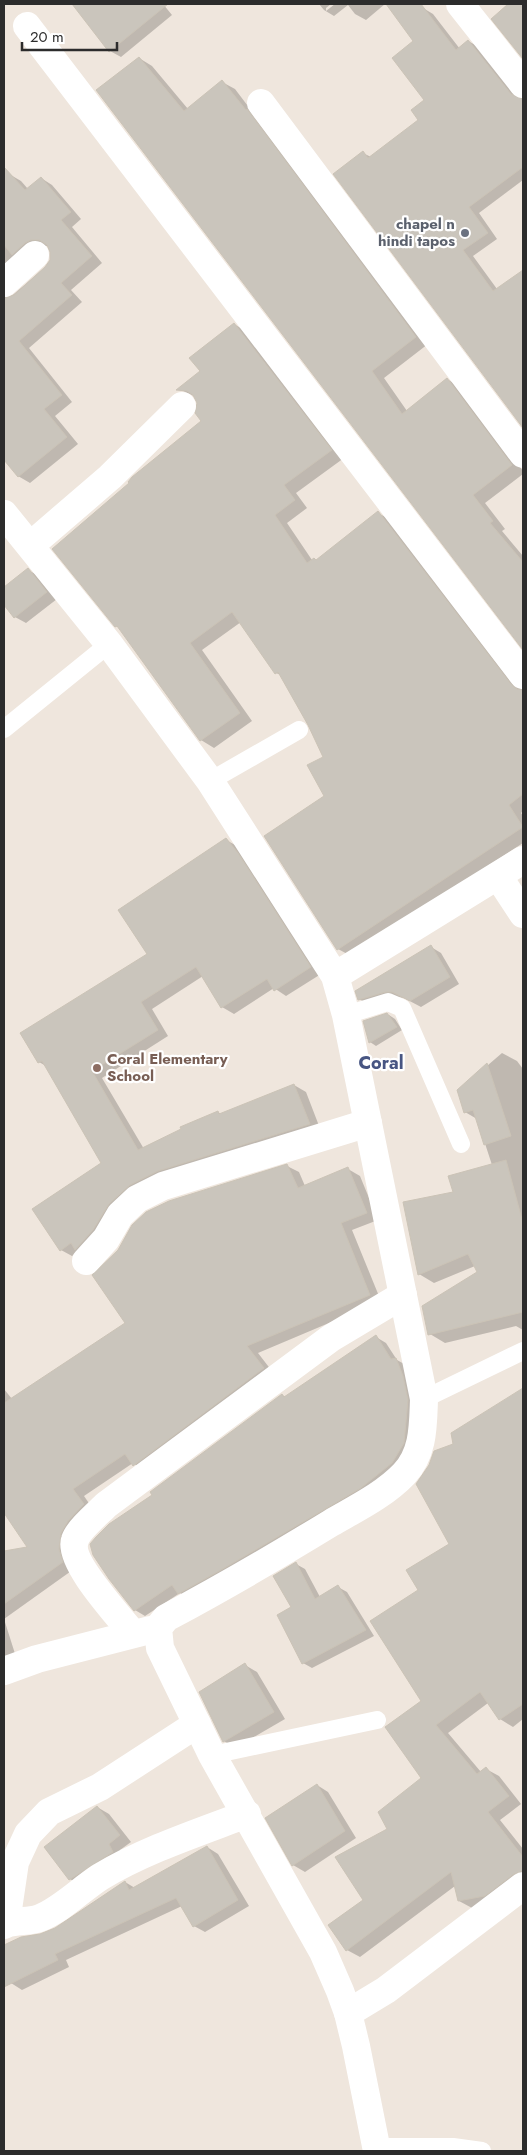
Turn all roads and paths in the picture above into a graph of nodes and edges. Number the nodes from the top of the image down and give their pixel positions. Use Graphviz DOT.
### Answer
graph roads {
  1 [pos="460,4"];
  2 [pos="27,26"];
  3 [pos="523,84"];
  4 [pos="261,103"];
  5 [pos="35,255"];
  6 [pos="4,283"];
  7 [pos="182,406"];
  8 [pos="523,454"];
  9 [pos="4,514"];
  10 [pos="31,545"];
  11 [pos="109,644"];
  12 [pos="523,675"];
  13 [pos="4,729"];
  14 [pos="299,730"];
  15 [pos="210,781"];
  16 [pos="523,860"];
  17 [pos="498,876"];
  18 [pos="523,914"];
  19 [pos="335,976"];
  20 [pos="346,1015"];
  21 [pos="368,1123"];
  22 [pos="461,1144"];
  23 [pos="86,1261"];
  24 [pos="403,1295"];
  25 [pos="523,1351"];
  26 [pos="424,1399"];
  27 [pos="146,1631"];
  28 [pos="4,1671"];
  29 [pos="377,1720"];
  30 [pos="197,1724"];
  31 [pos="212,1755"];
  32 [pos="247,1814"];
  33 [pos="523,1886"];
  34 [pos="5,1924"];
  35 [pos="348,2013"];
  36 [pos="376,2149"];
  37 [pos="482,2151"];
  1 -- 3 [label="street"];
  2 -- 12 [label="street"];
  4 -- 8 [label="street"];
  5 -- 6 [label="street"];
  7 -- 10 [label="street"];
  9 -- 10 [label="street"];
  10 -- 11 [label="street"];
  11 -- 13 [label="lane"];
  11 -- 15 [label="street"];
  14 -- 15 [label="lane"];
  15 -- 19 [label="street"];
  16 -- 17 [label="street"];
  17 -- 18 [label="street"];
  17 -- 19 [label="street"];
  19 -- 20 [label="street"];
  20 -- 21 [label="street"];
  20 -- 22 [label="lane"];
  21 -- 23 [label="street"];
  21 -- 24 [label="street"];
  24 -- 26 [label="street"];
  24 -- 27 [label="street"];
  25 -- 26 [label="lane"];
  26 -- 27 [label="street"];
  27 -- 28 [label="street"];
  27 -- 30 [label="street"];
  29 -- 31 [label="lane"];
  30 -- 31 [label="street"];
  30 -- 34 [label="street"];
  31 -- 32 [label="street"];
  32 -- 34 [label="street"];
  32 -- 35 [label="street"];
  33 -- 35 [label="street"];
  35 -- 36 [label="street"];
  36 -- 37 [label="lane"];
}
